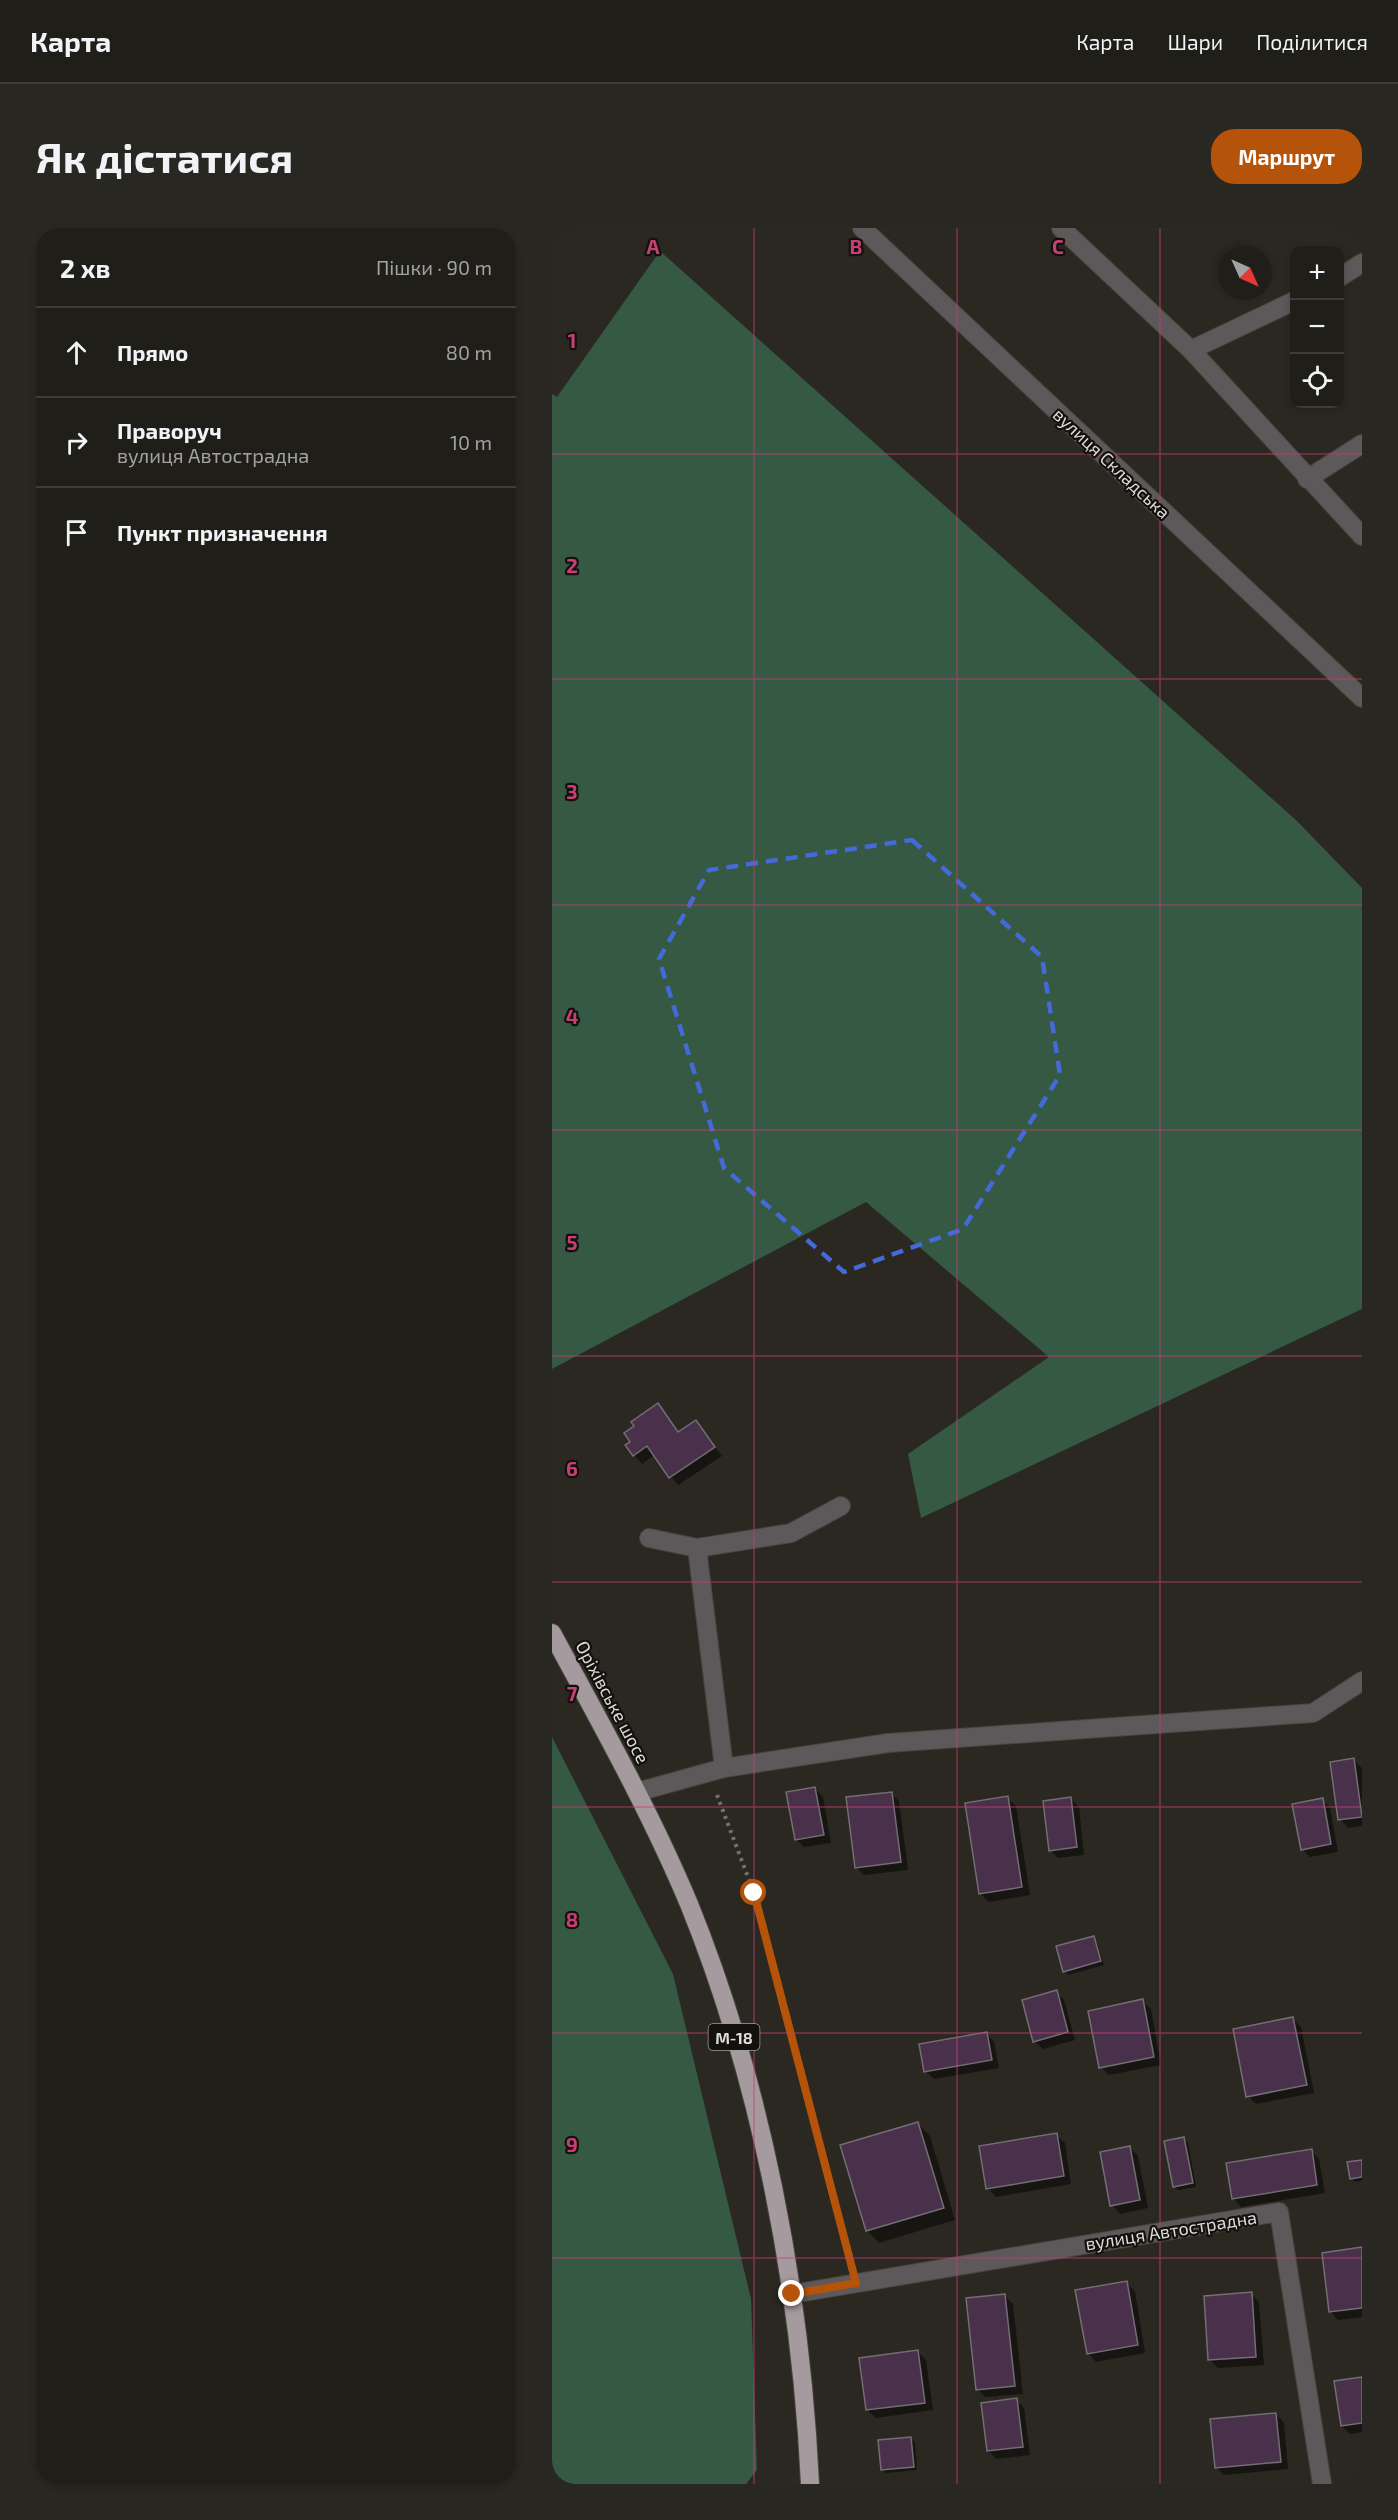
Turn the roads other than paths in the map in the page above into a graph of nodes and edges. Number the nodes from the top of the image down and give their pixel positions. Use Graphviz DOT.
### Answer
graph roads {
  1 [pos="862,228"];
  2 [pos="1061,228"];
  3 [pos="1362,263"];
  4 [pos="1344,274"];
  5 [pos="1290,303"];
  6 [pos="1191,350"];
  7 [pos="1362,444"];
  8 [pos="1307,478"];
  9 [pos="1362,536"];
  10 [pos="1362,698"];
  11 [pos="842,1506"];
  12 [pos="649,1538"];
  13 [pos="697,1548"];
  14 [pos="552,1633"];
  15 [pos="1362,1681"];
  16 [pos="716,1770"];
  17 [pos="637,1792"];
  18 [pos="792,2294"];
  19 [pos="810,2484"];
  20 [pos="1322,2484"];
  1 -- 10 [label="street, вулиця Складська"];
  2 -- 6 [label="street"];
  3 -- 4 [label="street"];
  5 -- 6 [label="street"];
  6 -- 8 [label="street"];
  7 -- 8 [label="street"];
  8 -- 9 [label="street"];
  11 -- 13 [label="street"];
  12 -- 13 [label="street"];
  13 -- 16 [label="street"];
  14 -- 17 [label="highway, Оріхівське шосе / М-18"];
  15 -- 16 [label="street"];
  16 -- 17 [label="street"];
  17 -- 18 [label="highway, М-18"];
  18 -- 19 [label="highway, М-18"];
  18 -- 20 [label="street, вулиця Автострадна"];
}
